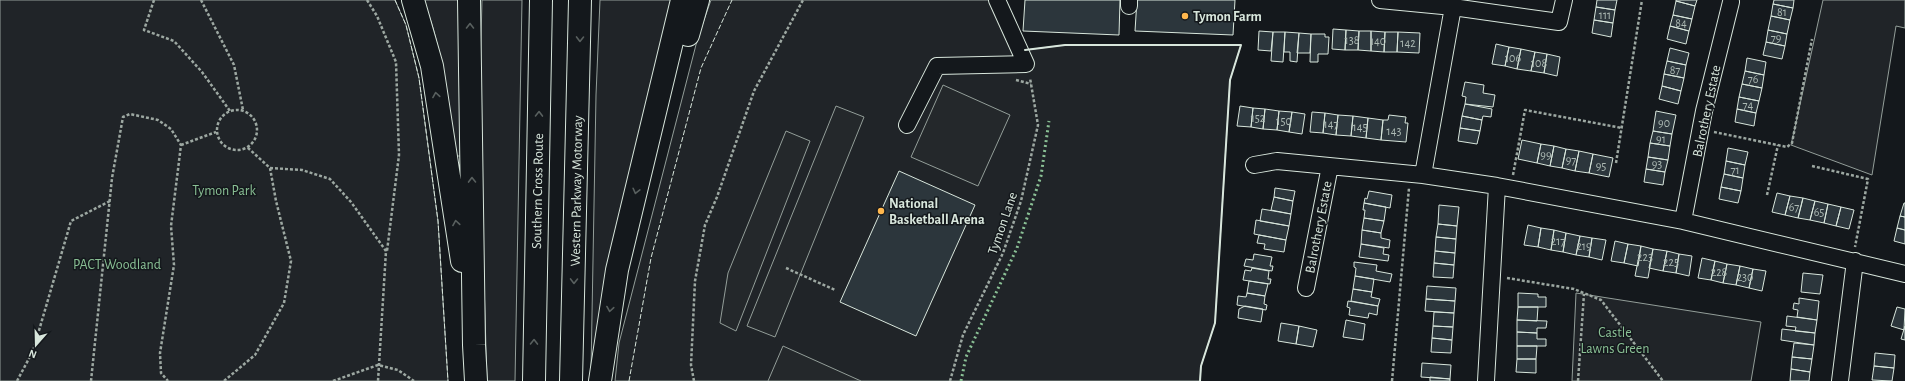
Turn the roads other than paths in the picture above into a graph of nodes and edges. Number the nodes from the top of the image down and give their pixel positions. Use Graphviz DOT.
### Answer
graph roads {
  1 [pos="414,0"];
  2 [pos="469,0"];
  3 [pos="541,0"];
  4 [pos="580,0"];
  5 [pos="682,0"];
  6 [pos="698,0"];
  7 [pos="996,0"];
  8 [pos="1380,0"];
  9 [pos="1564,0"];
  10 [pos="1731,2"];
  11 [pos="1453,7"];
  12 [pos="907,125"];
  13 [pos="645,153"];
  14 [pos="1254,165"];
  15 [pos="1330,166"];
  16 [pos="1423,175"];
  17 [pos="1497,186"];
  18 [pos="1683,221"];
  19 [pos="1855,255"];
  20 [pos="1905,274"];
  21 [pos="1306,288"];
  22 [pos="474,345"];
  23 [pos="604,350"];
  24 [pos="476,381"];
  25 [pos="534,381"];
  26 [pos="571,381"];
  27 [pos="600,381"];
  28 [pos="605,381"];
  29 [pos="1486,381"];
  30 [pos="1840,381"];
  22 -- 1 [label="highway, one-way"];
  22 -- 2 [label="highway, one-way"];
  25 -- 3 [label="highway, Southern Cross Route, one-way"];
  4 -- 26 [label="highway, Western Parkway Motorway, one-way"];
  5 -- 13 [label="highway"];
  6 -- 13 [label="highway"];
  7 -- 12 [label="street"];
  8 -- 11 [label="street"];
  9 -- 11 [label="street"];
  10 -- 18 [label="street, Balrothery Estate"];
  11 -- 16 [label="street"];
  13 -- 23 [label="highway, one-way"];
  14 -- 15 [label="street, Balrothery Estate"];
  15 -- 16 [label="street, Balrothery Estate"];
  15 -- 21 [label="street, Balrothery Estate"];
  16 -- 17 [label="street, Balrothery Estate"];
  17 -- 18 [label="street, Balrothery Estate"];
  17 -- 29 [label="street"];
  18 -- 19 [label="street, Balrothery Estate"];
  19 -- 20 [label="street, Balrothery Estate"];
  19 -- 30 [label="street"];
  22 -- 24 [label="highway"];
  23 -- 27 [label="highway"];
  23 -- 28 [label="highway"];
}
